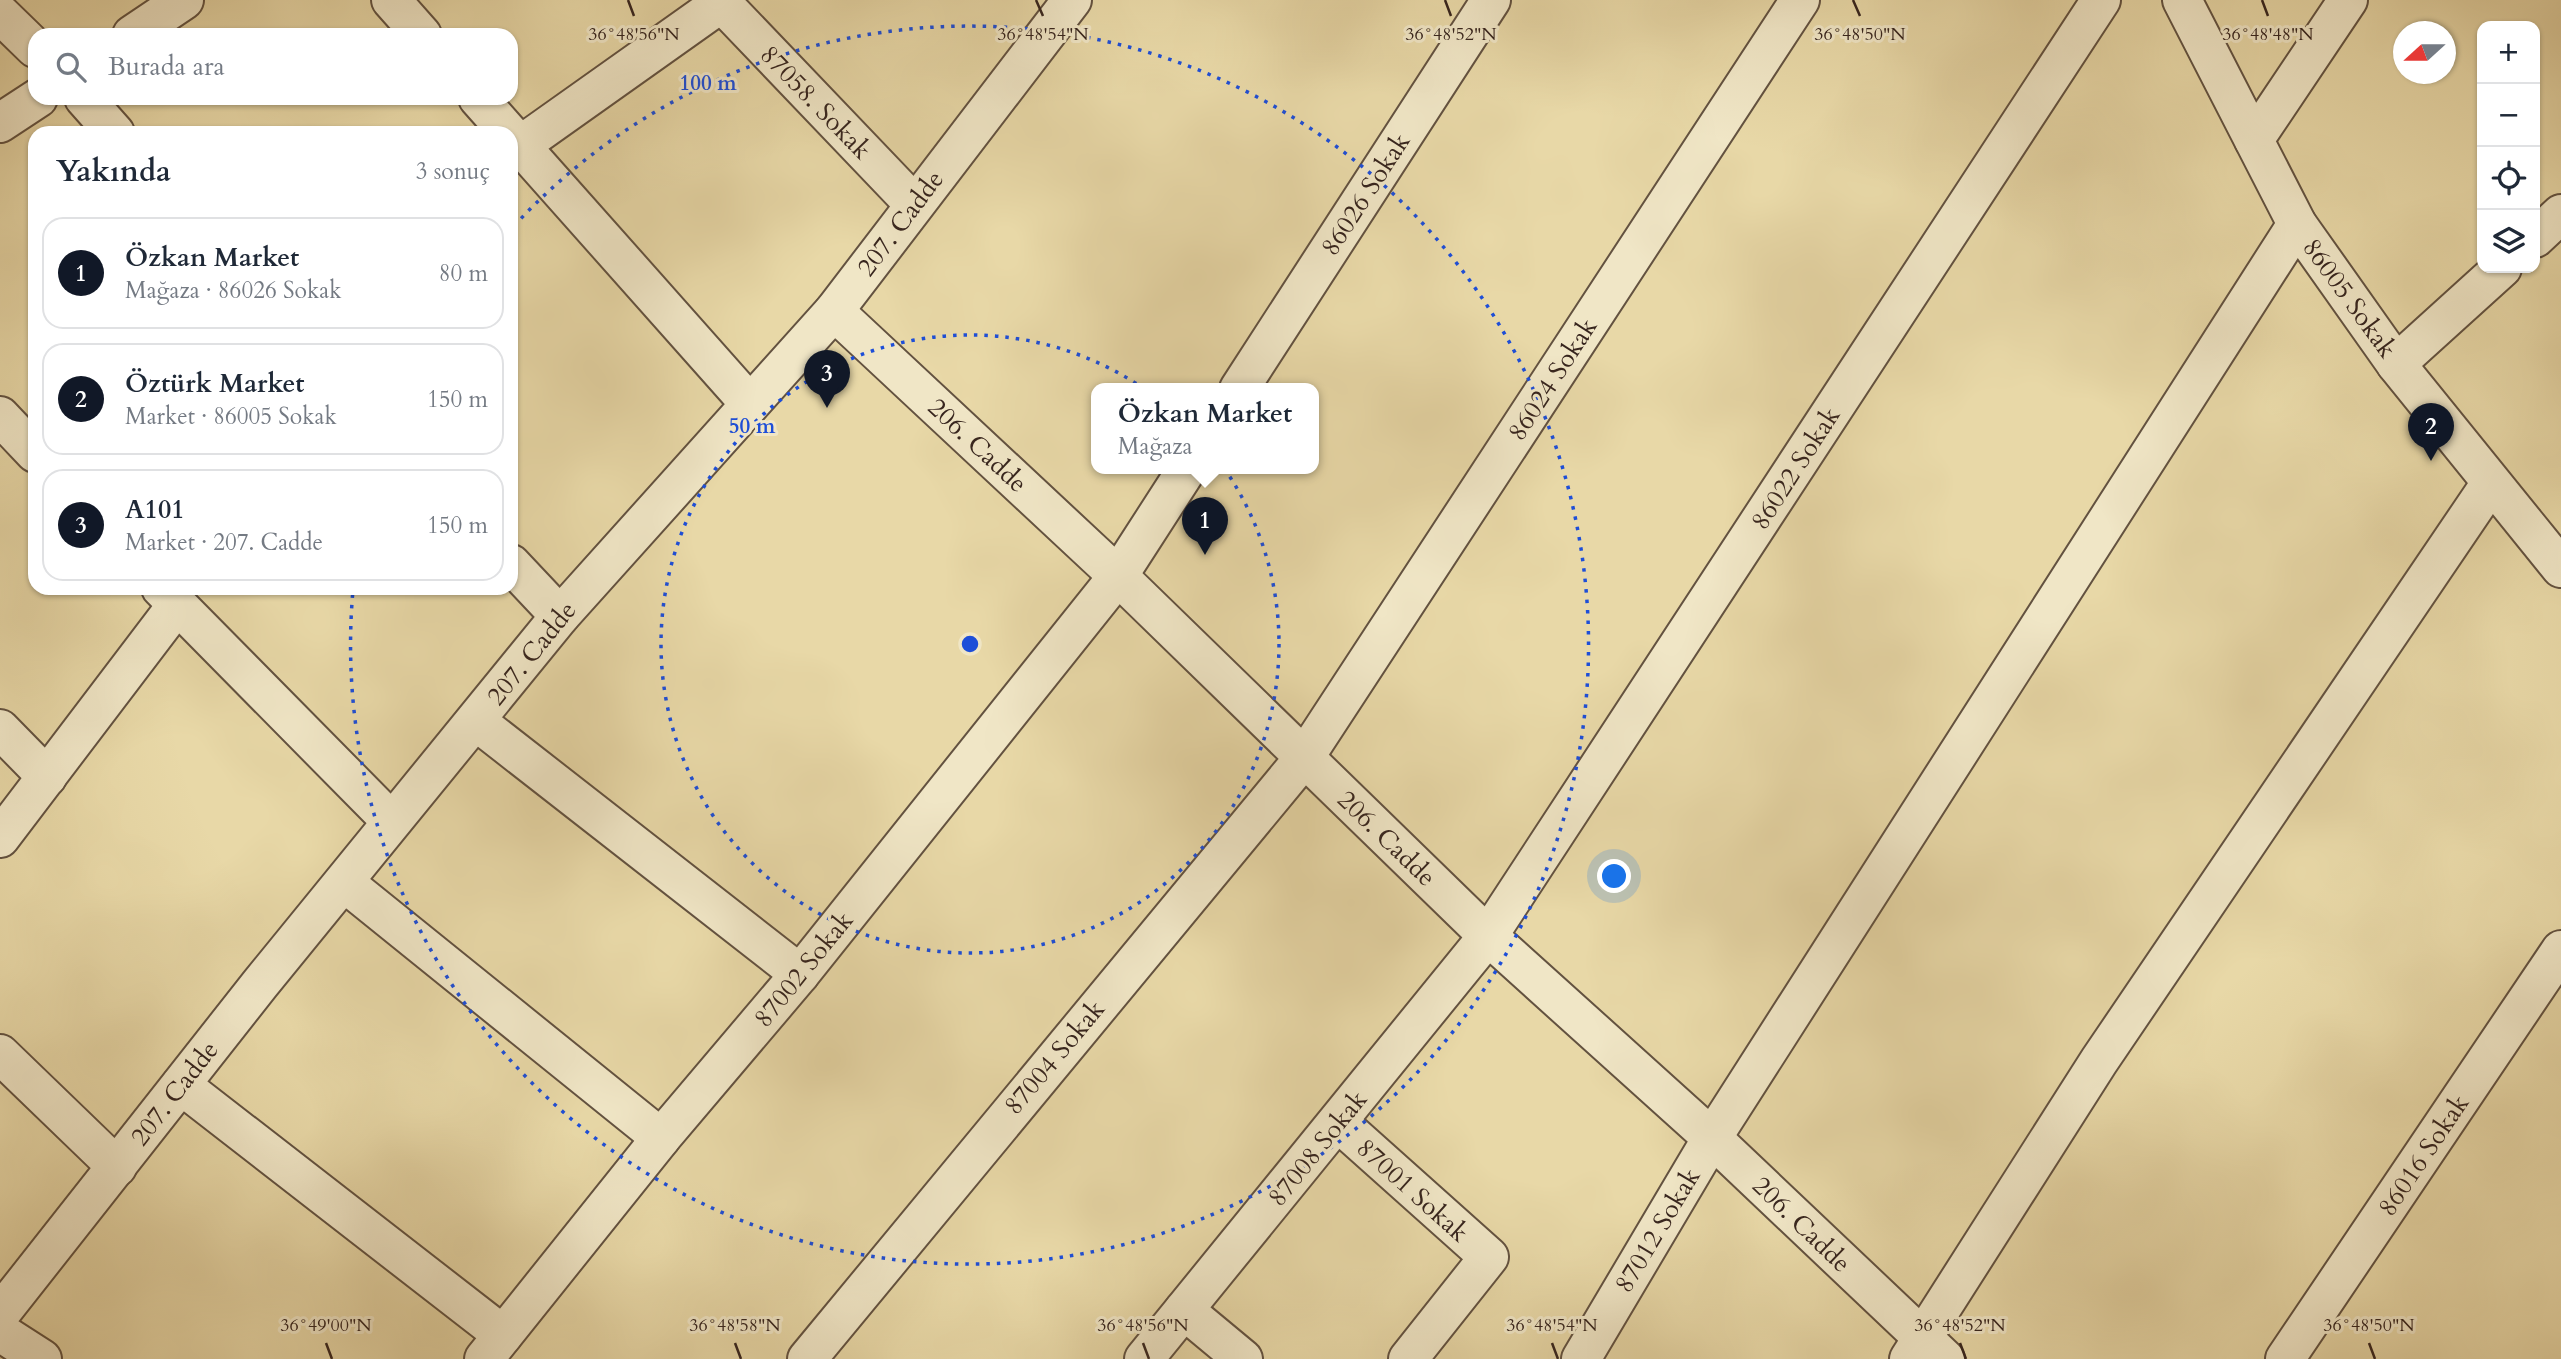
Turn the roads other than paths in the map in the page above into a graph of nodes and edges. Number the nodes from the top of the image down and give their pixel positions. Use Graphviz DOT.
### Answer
graph roads {
  1 [pos="184,0"];
  2 [pos="391,0"];
  3 [pos="1072,0"];
  4 [pos="1491,0"];
  5 [pos="1800,0"];
  6 [pos="2101,0"];
  7 [pos="2182,0"];
  8 [pos="2348,0"];
  9 [pos="720,2"];
  10 [pos="0,14"];
  11 [pos="142,28"];
  12 [pos="416,28"];
  13 [pos="28,41"];
  14 [pos="28,105"];
  15 [pos="90,105"];
  16 [pos="484,105"];
  17 [pos="0,123"];
  18 [pos="110,126"];
  19 [pos="501,126"];
  20 [pos="518,138"];
  21 [pos="2254,140"];
  22 [pos="518,147"];
  23 [pos="914,204"];
  24 [pos="2561,214"];
  25 [pos="2297,224"];
  26 [pos="2540,233"];
  27 [pos="2496,273"];
  28 [pos="834,311"];
  29 [pos="2396,363"];
  30 [pos="1243,383"];
  31 [pos="750,404"];
  32 [pos="0,416"];
  33 [pos="28,446"];
  34 [pos="1184,474"];
  35 [pos="2491,483"];
  36 [pos="2557,554"];
  37 [pos="518,572"];
  38 [pos="1118,576"];
  39 [pos="169,597"];
  40 [pos="559,616"];
  41 [pos="475,721"];
  42 [pos="0,729"];
  43 [pos="1304,758"];
  44 [pos="47,776"];
  45 [pos="391,821"];
  46 [pos="0,838"];
  47 [pos="345,883"];
  48 [pos="1488,936"];
  49 [pos="2561,950"];
  50 [pos="800,974"];
  51 [pos="0,1054"];
  52 [pos="181,1085"];
  53 [pos="1338,1122"];
  54 [pos="661,1138"];
  55 [pos="1712,1138"];
  56 [pos="117,1167"];
  57 [pos="1184,1310"];
  58 [pos="0,1314"];
  59 [pos="0,1332"];
  60 [pos="494,1347"];
  61 [pos="1925,1352"];
  62 [pos="42,1359"];
  63 [pos="807,1359"];
  64 [pos="1144,1359"];
  65 [pos="1243,1359"];
  66 [pos="1408,1359"];
  67 [pos="1581,1359"];
  68 [pos="2285,1359"];
  1 -- 11 [label="street"];
  2 -- 12 [label="street"];
  3 -- 23 [label="street, 207. Cadde"];
  4 -- 30 [label="street, 86026 Sokak"];
  5 -- 43 [label="street, 86024 Sokak"];
  6 -- 48 [label="street, 86022 Sokak"];
  7 -- 21 [label="street, 86005 Sokak"];
  8 -- 21 [label="street"];
  9 -- 20 [label="street"];
  9 -- 23 [label="street, 87058. Sokak"];
  10 -- 13 [label="street"];
  14 -- 17 [label="street"];
  15 -- 18 [label="street"];
  16 -- 19 [label="street"];
  21 -- 25 [label="street, 86005 Sokak"];
  22 -- 31 [label="street"];
  23 -- 28 [label="street, 207. Cadde"];
  24 -- 26 [label="street"];
  25 -- 29 [label="street, 86005 Sokak"];
  25 -- 55 [label="street, 87012 Sokak"];
  27 -- 29 [label="street"];
  28 -- 31 [label="street, 207. Cadde"];
  28 -- 38 [label="street, 206. Cadde"];
  29 -- 35 [label="street, 86005 Sokak"];
  31 -- 40 [label="street, 207. Cadde"];
  32 -- 33 [label="street"];
  34 -- 38 [label="street"];
  35 -- 36 [label="street, 86005 Sokak"];
  35 -- 61 [label="street"];
  37 -- 40 [label="street"];
  38 -- 43 [label="street, 206. Cadde"];
  38 -- 50 [label="street, 87002 Sokak"];
  39 -- 44 [label="street"];
  39 -- 45 [label="street"];
  40 -- 41 [label="street, 207. Cadde"];
  41 -- 45 [label="street, 207. Cadde"];
  41 -- 50 [label="street"];
  42 -- 44 [label="street"];
  43 -- 48 [label="street, 206. Cadde"];
  43 -- 63 [label="street, 87004 Sokak"];
  44 -- 46 [label="street"];
  45 -- 47 [label="street, 207. Cadde"];
  47 -- 52 [label="street, 207. Cadde"];
  47 -- 54 [label="street"];
  48 -- 53 [label="street, 87008 Sokak"];
  48 -- 55 [label="street, 206. Cadde"];
  49 -- 68 [label="street, 86016 Sokak"];
  50 -- 54 [label="street, 87002 Sokak"];
  51 -- 56 [label="street"];
  52 -- 56 [label="street, 207. Cadde"];
  52 -- 60 [label="street"];
  53 -- 57 [label="street, 87008 Sokak"];
  53 -- 66 [label="street, 87001 Sokak"];
  54 -- 60 [label="street, 87002 Sokak"];
  55 -- 61 [label="street, 206. Cadde"];
  55 -- 67 [label="street, 87012 Sokak"];
  56 -- 58 [label="street, 207. Cadde"];
  57 -- 64 [label="street, 87008 Sokak"];
  57 -- 65 [label="street"];
  59 -- 62 [label="street"];
}
